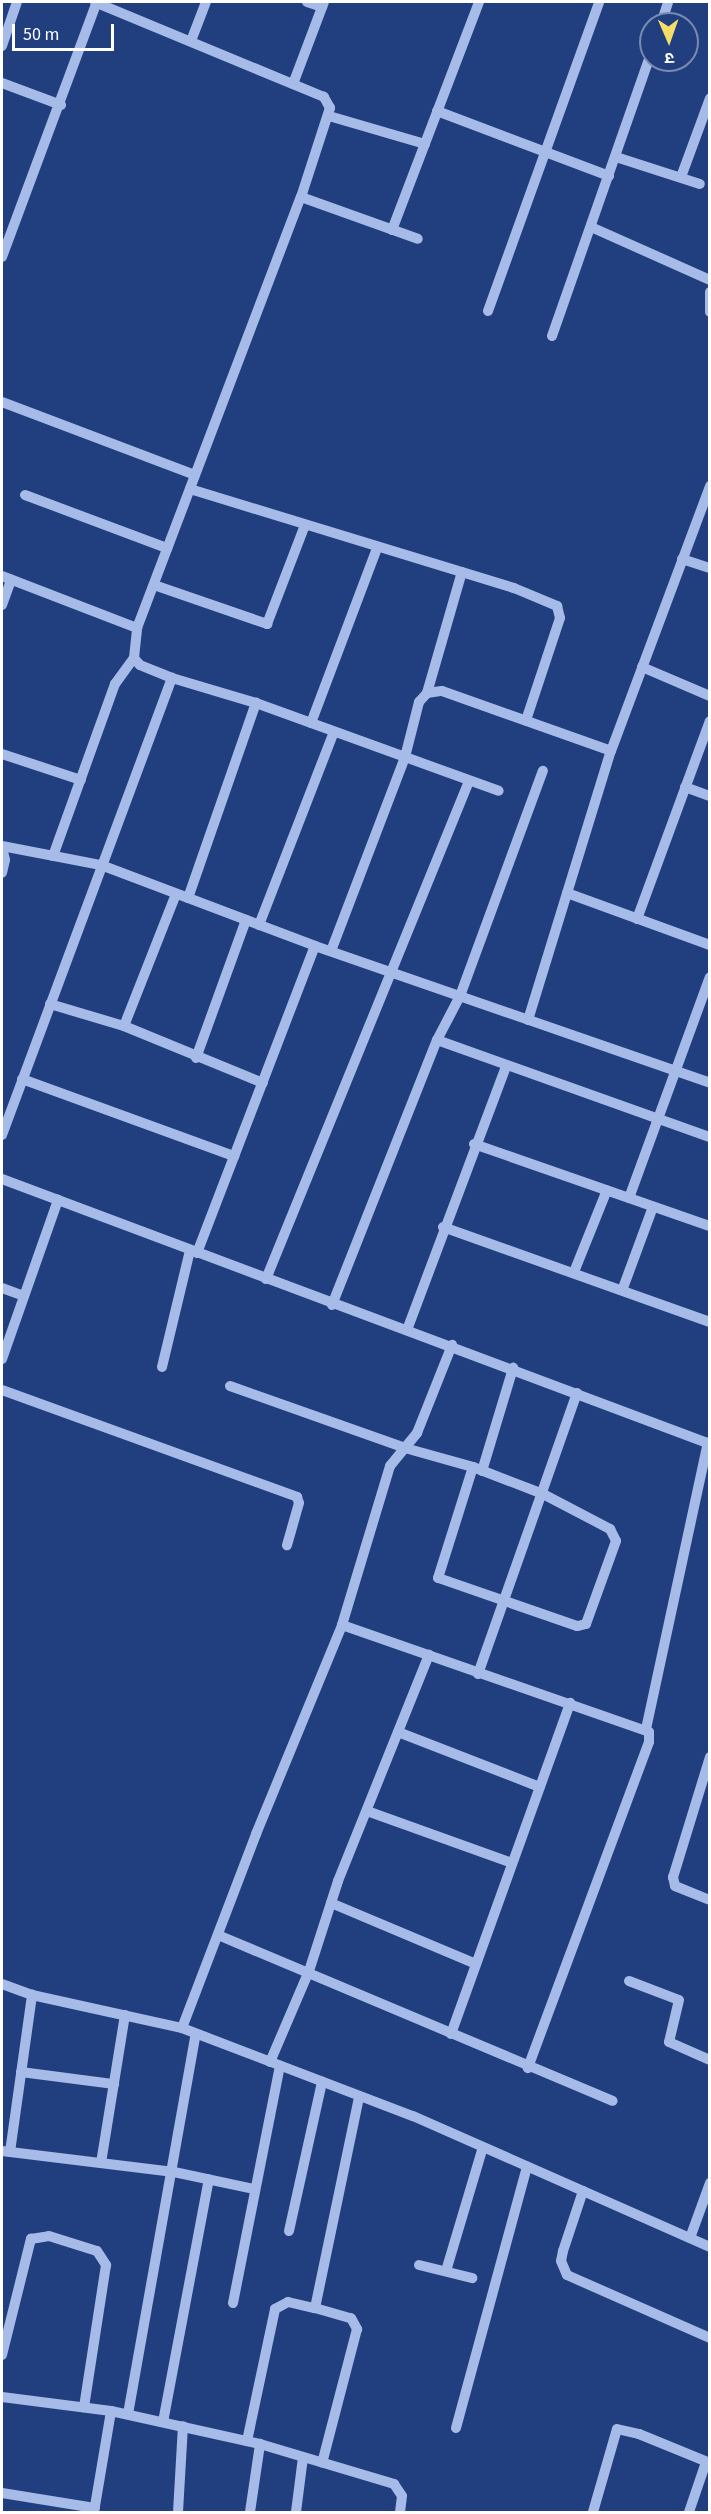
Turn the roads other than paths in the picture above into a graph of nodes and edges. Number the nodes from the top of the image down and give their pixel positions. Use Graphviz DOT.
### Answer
graph roads {
  1 [pos="17,2"];
  2 [pos="96,2"];
  3 [pos="206,2"];
  4 [pos="307,2"];
  5 [pos="479,2"];
  6 [pos="599,2"];
  7 [pos="323,4"];
  8 [pos="120,6"];
  9 [pos="191,41"];
  10 [pos="2,46"];
  11 [pos="645,72"];
  12 [pos="2,83"];
  13 [pos="293,84"];
  14 [pos="710,98"];
  15 [pos="61,105"];
  16 [pos="437,111"];
  17 [pos="329,116"];
  18 [pos="425,144"];
  19 [pos="545,152"];
  20 [pos="616,157"];
  21 [pos="609,176"];
  22 [pos="681,177"];
  23 [pos="700,184"];
  24 [pos="301,197"];
  25 [pos="591,227"];
  26 [pos="392,230"];
  27 [pos="418,239"];
  28 [pos="2,256"];
  29 [pos="710,280"];
  30 [pos="710,292"];
  31 [pos="488,311"];
  32 [pos="710,312"];
  33 [pos="552,336"];
  34 [pos="2,402"];
  35 [pos="195,475"];
  36 [pos="710,486"];
  37 [pos="190,489"];
  38 [pos="25,495"];
  39 [pos="305,525"];
  40 [pos="377,548"];
  41 [pos="168,549"];
  42 [pos="682,559"];
  43 [pos="710,568"];
  44 [pos="462,572"];
  45 [pos="6,578"];
  46 [pos="154,585"];
  47 [pos="2,605"];
  48 [pos="137,628"];
  49 [pos="134,658"];
  50 [pos="642,667"];
  51 [pos="172,678"];
  52 [pos="427,693"];
  53 [pos="710,696"];
  54 [pos="256,703"];
  55 [pos="526,720"];
  56 [pos="710,721"];
  57 [pos="311,723"];
  58 [pos="333,732"];
  59 [pos="611,751"];
  60 [pos="2,754"];
  61 [pos="405,757"];
  62 [pos="543,771"];
  63 [pos="81,780"];
  64 [pos="469,781"];
  65 [pos="685,787"];
  66 [pos="499,791"];
  67 [pos="710,796"];
  68 [pos="2,847"];
  69 [pos="53,856"];
  70 [pos="101,865"];
  71 [pos="2,873"];
  72 [pos="567,893"];
  73 [pos="176,894"];
  74 [pos="188,898"];
  75 [pos="638,919"];
  76 [pos="246,920"];
  77 [pos="259,925"];
  78 [pos="710,945"];
  79 [pos="315,946"];
  80 [pos="331,951"];
  81 [pos="390,972"];
  82 [pos="710,977"];
  83 [pos="460,996"];
  84 [pos="706,999"];
  85 [pos="50,1004"];
  86 [pos="528,1020"];
  87 [pos="124,1026"];
  88 [pos="438,1040"];
  89 [pos="196,1058"];
  90 [pos="506,1066"];
  91 [pos="675,1070"];
  92 [pos="22,1079"];
  93 [pos="262,1083"];
  94 [pos="710,1083"];
  95 [pos="657,1119"];
  96 [pos="2,1134"];
  97 [pos="710,1137"];
  98 [pos="474,1144"];
  99 [pos="234,1156"];
  100 [pos="2,1179"];
  101 [pos="607,1190"];
  102 [pos="628,1198"];
  103 [pos="58,1200"];
  104 [pos="653,1207"];
  105 [pos="710,1226"];
  106 [pos="443,1227"];
  107 [pos="194,1251"];
  108 [pos="574,1272"];
  109 [pos="266,1279"];
  110 [pos="2,1288"];
  111 [pos="623,1288"];
  112 [pos="24,1296"];
  113 [pos="332,1305"];
  114 [pos="710,1322"];
  115 [pos="407,1330"];
  116 [pos="452,1345"];
  117 [pos="2,1359"];
  118 [pos="162,1367"];
  119 [pos="513,1368"];
  120 [pos="230,1386"];
  121 [pos="2,1390"];
  122 [pos="578,1393"];
  123 [pos="709,1443"];
  124 [pos="405,1448"];
  125 [pos="478,1469"];
  126 [pos="543,1494"];
  127 [pos="287,1545"];
  128 [pos="504,1602"];
  129 [pos="342,1625"];
  130 [pos="429,1655"];
  131 [pos="478,1674"];
  132 [pos="570,1703"];
  133 [pos="646,1729"];
  134 [pos="398,1732"];
  135 [pos="710,1757"];
  136 [pos="706,1785"];
  137 [pos="540,1787"];
  138 [pos="367,1810"];
  139 [pos="512,1863"];
  140 [pos="710,1900"];
  141 [pos="331,1903"];
  142 [pos="218,1935"];
  143 [pos="476,1964"];
  144 [pos="309,1971"];
  145 [pos="629,1981"];
  146 [pos="2,1984"];
  147 [pos="32,1995"];
  148 [pos="125,2015"];
  149 [pos="182,2028"];
  150 [pos="196,2034"];
  151 [pos="451,2034"];
  152 [pos="710,2060"];
  153 [pos="275,2064"];
  154 [pos="528,2068"];
  155 [pos="21,2072"];
  156 [pos="322,2082"];
  157 [pos="114,2084"];
  158 [pos="359,2097"];
  159 [pos="612,2101"];
  160 [pos="483,2147"];
  161 [pos="6,2151"];
  162 [pos="101,2163"];
  163 [pos="527,2166"];
  164 [pos="174,2172"];
  165 [pos="209,2180"];
  166 [pos="710,2183"];
  167 [pos="253,2189"];
  168 [pos="583,2191"];
  169 [pos="289,2230"];
  170 [pos="690,2238"];
  171 [pos="710,2247"];
  172 [pos="419,2265"];
  173 [pos="446,2271"];
  174 [pos="472,2278"];
  175 [pos="233,2303"];
  176 [pos="315,2308"];
  177 [pos="710,2338"];
  178 [pos="2,2355"];
  179 [pos="2,2397"];
  180 [pos="84,2407"];
  181 [pos="111,2411"];
  182 [pos="128,2414"];
  183 [pos="163,2422"];
  184 [pos="183,2426"];
  185 [pos="456,2428"];
  186 [pos="247,2441"];
  187 [pos="260,2444"];
  188 [pos="303,2457"];
  189 [pos="708,2462"];
  190 [pos="322,2463"];
  191 [pos="2,2493"];
  192 [pos="94,2510"];
  193 [pos="178,2512"];
  194 [pos="250,2512"];
  195 [pos="296,2512"];
  196 [pos="400,2512"];
  197 [pos="593,2512"];
  198 [pos="689,2512"];
  1 -- 10 [label="street"];
  2 -- 8 [label="street"];
  2 -- 15 [label="street"];
  3 -- 9 [label="street"];
  4 -- 7 [label="street"];
  5 -- 16 [label="street"];
  6 -- 19 [label="street"];
  7 -- 13 [label="street"];
  8 -- 9 [label="street"];
  9 -- 13 [label="street"];
  11 -- 20 [label="street"];
  12 -- 15 [label="street"];
  13 -- 17 [label="street"];
  14 -- 22 [label="street"];
  15 -- 28 [label="street"];
  16 -- 18 [label="street"];
  16 -- 19 [label="street"];
  17 -- 18 [label="street"];
  17 -- 24 [label="street"];
  18 -- 26 [label="street"];
  19 -- 21 [label="street"];
  19 -- 31 [label="street"];
  20 -- 21 [label="street"];
  20 -- 22 [label="street"];
  21 -- 25 [label="street"];
  22 -- 23 [label="street"];
  24 -- 26 [label="street"];
  24 -- 35 [label="street"];
  25 -- 29 [label="street"];
  25 -- 33 [label="street"];
  26 -- 27 [label="street"];
  30 -- 32 [label="street"];
  34 -- 35 [label="street"];
  35 -- 37 [label="street"];
  36 -- 42 [label="street"];
  37 -- 39 [label="street"];
  37 -- 41 [label="street"];
  38 -- 41 [label="street"];
  39 -- 40 [label="street"];
  39 -- 46 [label="street"];
  40 -- 44 [label="street"];
  40 -- 57 [label="street"];
  41 -- 46 [label="street"];
  42 -- 43 [label="street"];
  42 -- 50 [label="street"];
  44 -- 52 [label="street"];
  44 -- 55 [label="street"];
  45 -- 47 [label="street"];
  45 -- 48 [label="street"];
  46 -- 48 [label="street"];
  48 -- 49 [label="street"];
  49 -- 51 [label="street"];
  49 -- 63 [label="street"];
  50 -- 53 [label="street"];
  50 -- 59 [label="street"];
  51 -- 54 [label="street"];
  51 -- 70 [label="street"];
  52 -- 55 [label="street"];
  52 -- 61 [label="street"];
  54 -- 57 [label="street"];
  54 -- 74 [label="street"];
  55 -- 59 [label="street"];
  56 -- 65 [label="street"];
  57 -- 58 [label="street"];
  58 -- 61 [label="street"];
  58 -- 77 [label="street"];
  59 -- 72 [label="street"];
  60 -- 63 [label="street"];
  61 -- 64 [label="street"];
  61 -- 80 [label="street"];
  62 -- 83 [label="street"];
  63 -- 69 [label="street"];
  64 -- 66 [label="street"];
  64 -- 81 [label="street"];
  65 -- 67 [label="street"];
  65 -- 75 [label="street"];
  68 -- 69 [label="street"];
  68 -- 71 [label="street"];
  69 -- 70 [label="street"];
  70 -- 73 [label="street"];
  70 -- 85 [label="street"];
  72 -- 75 [label="street"];
  72 -- 86 [label="street"];
  73 -- 74 [label="street"];
  73 -- 87 [label="street"];
  74 -- 76 [label="street"];
  75 -- 78 [label="street"];
  76 -- 77 [label="street"];
  76 -- 89 [label="street"];
  77 -- 79 [label="street"];
  79 -- 80 [label="street"];
  79 -- 93 [label="street"];
  80 -- 81 [label="street"];
  81 -- 83 [label="street"];
  81 -- 109 [label="street"];
  82 -- 84 [label="street"];
  83 -- 86 [label="street"];
  83 -- 88 [label="street"];
  84 -- 91 [label="street"];
  85 -- 87 [label="street"];
  85 -- 92 [label="street"];
  86 -- 91 [label="street"];
  87 -- 89 [label="street"];
  88 -- 90 [label="street"];
  88 -- 113 [label="street"];
  89 -- 93 [label="street"];
  90 -- 95 [label="street"];
  90 -- 98 [label="street"];
  91 -- 94 [label="street"];
  91 -- 95 [label="street"];
  92 -- 96 [label="street"];
  92 -- 99 [label="street"];
  93 -- 99 [label="street"];
  95 -- 97 [label="street"];
  95 -- 102 [label="street"];
  98 -- 101 [label="street"];
  98 -- 106 [label="street"];
  99 -- 107 [label="street"];
  100 -- 103 [label="street"];
  101 -- 102 [label="street"];
  101 -- 108 [label="street"];
  102 -- 104 [label="street"];
  103 -- 107 [label="street"];
  103 -- 112 [label="street"];
  104 -- 105 [label="street"];
  104 -- 111 [label="street"];
  106 -- 108 [label="street"];
  106 -- 115 [label="street"];
  107 -- 109 [label="street"];
  107 -- 118 [label="street"];
  108 -- 111 [label="street"];
  109 -- 113 [label="street"];
  110 -- 112 [label="street"];
  111 -- 114 [label="street"];
  112 -- 117 [label="street"];
  113 -- 115 [label="street"];
  115 -- 116 [label="street"];
  116 -- 119 [label="street"];
  116 -- 124 [label="street"];
  119 -- 122 [label="street"];
  119 -- 125 [label="street"];
  120 -- 124 [label="street"];
  121 -- 127 [label="street"];
  122 -- 123 [label="street"];
  122 -- 126 [label="street"];
  123 -- 133 [label="street"];
  124 -- 125 [label="street"];
  124 -- 129 [label="street"];
  125 -- 126 [label="street"];
  125 -- 128 [label="street"];
  126 -- 128 [label="street"];
  126 -- 128 [label="street"];
  128 -- 131 [label="street"];
  129 -- 130 [label="street"];
  129 -- 142 [label="street"];
  130 -- 131 [label="street"];
  130 -- 134 [label="street"];
  131 -- 132 [label="street"];
  132 -- 133 [label="street"];
  132 -- 137 [label="street"];
  133 -- 154 [label="street"];
  134 -- 137 [label="street"];
  134 -- 138 [label="street"];
  135 -- 136 [label="street"];
  136 -- 140 [label="street"];
  137 -- 139 [label="street"];
  138 -- 139 [label="street"];
  138 -- 141 [label="street"];
  139 -- 143 [label="street"];
  141 -- 143 [label="street"];
  141 -- 144 [label="street"];
  142 -- 144 [label="street"];
  142 -- 149 [label="street"];
  143 -- 151 [label="street"];
  144 -- 151 [label="street"];
  144 -- 153 [label="street"];
  145 -- 152 [label="street"];
  146 -- 147 [label="street"];
  147 -- 148 [label="street"];
  147 -- 155 [label="street"];
  148 -- 149 [label="street"];
  148 -- 157 [label="street"];
  149 -- 150 [label="street"];
  150 -- 153 [label="street"];
  150 -- 164 [label="street"];
  151 -- 154 [label="street"];
  153 -- 156 [label="street"];
  153 -- 167 [label="street"];
  154 -- 159 [label="street"];
  155 -- 157 [label="street"];
  155 -- 161 [label="street"];
  156 -- 158 [label="street"];
  156 -- 169 [label="street"];
  157 -- 162 [label="street"];
  158 -- 160 [label="street"];
  158 -- 176 [label="street"];
  160 -- 163 [label="street"];
  160 -- 173 [label="street"];
  161 -- 162 [label="street"];
  162 -- 164 [label="street"];
  163 -- 168 [label="street"];
  163 -- 185 [label="street"];
  164 -- 165 [label="street"];
  164 -- 182 [label="street"];
  165 -- 167 [label="street"];
  165 -- 183 [label="street"];
  166 -- 170 [label="street"];
  167 -- 175 [label="street"];
  168 -- 170 [label="street"];
  168 -- 177 [label="street"];
  170 -- 171 [label="street"];
  172 -- 173 [label="street"];
  173 -- 174 [label="street"];
  176 -- 186 [label="street"];
  176 -- 190 [label="street"];
  178 -- 180 [label="street"];
  179 -- 180 [label="street"];
  180 -- 181 [label="street"];
  181 -- 182 [label="street"];
  181 -- 192 [label="street"];
  182 -- 183 [label="street"];
  183 -- 184 [label="street"];
  184 -- 186 [label="street"];
  184 -- 193 [label="street"];
  186 -- 187 [label="street"];
  187 -- 188 [label="street"];
  187 -- 194 [label="street"];
  188 -- 190 [label="street"];
  188 -- 195 [label="street"];
  189 -- 197 [label="street"];
  189 -- 198 [label="street"];
  190 -- 196 [label="street"];
  191 -- 192 [label="street"];
}
